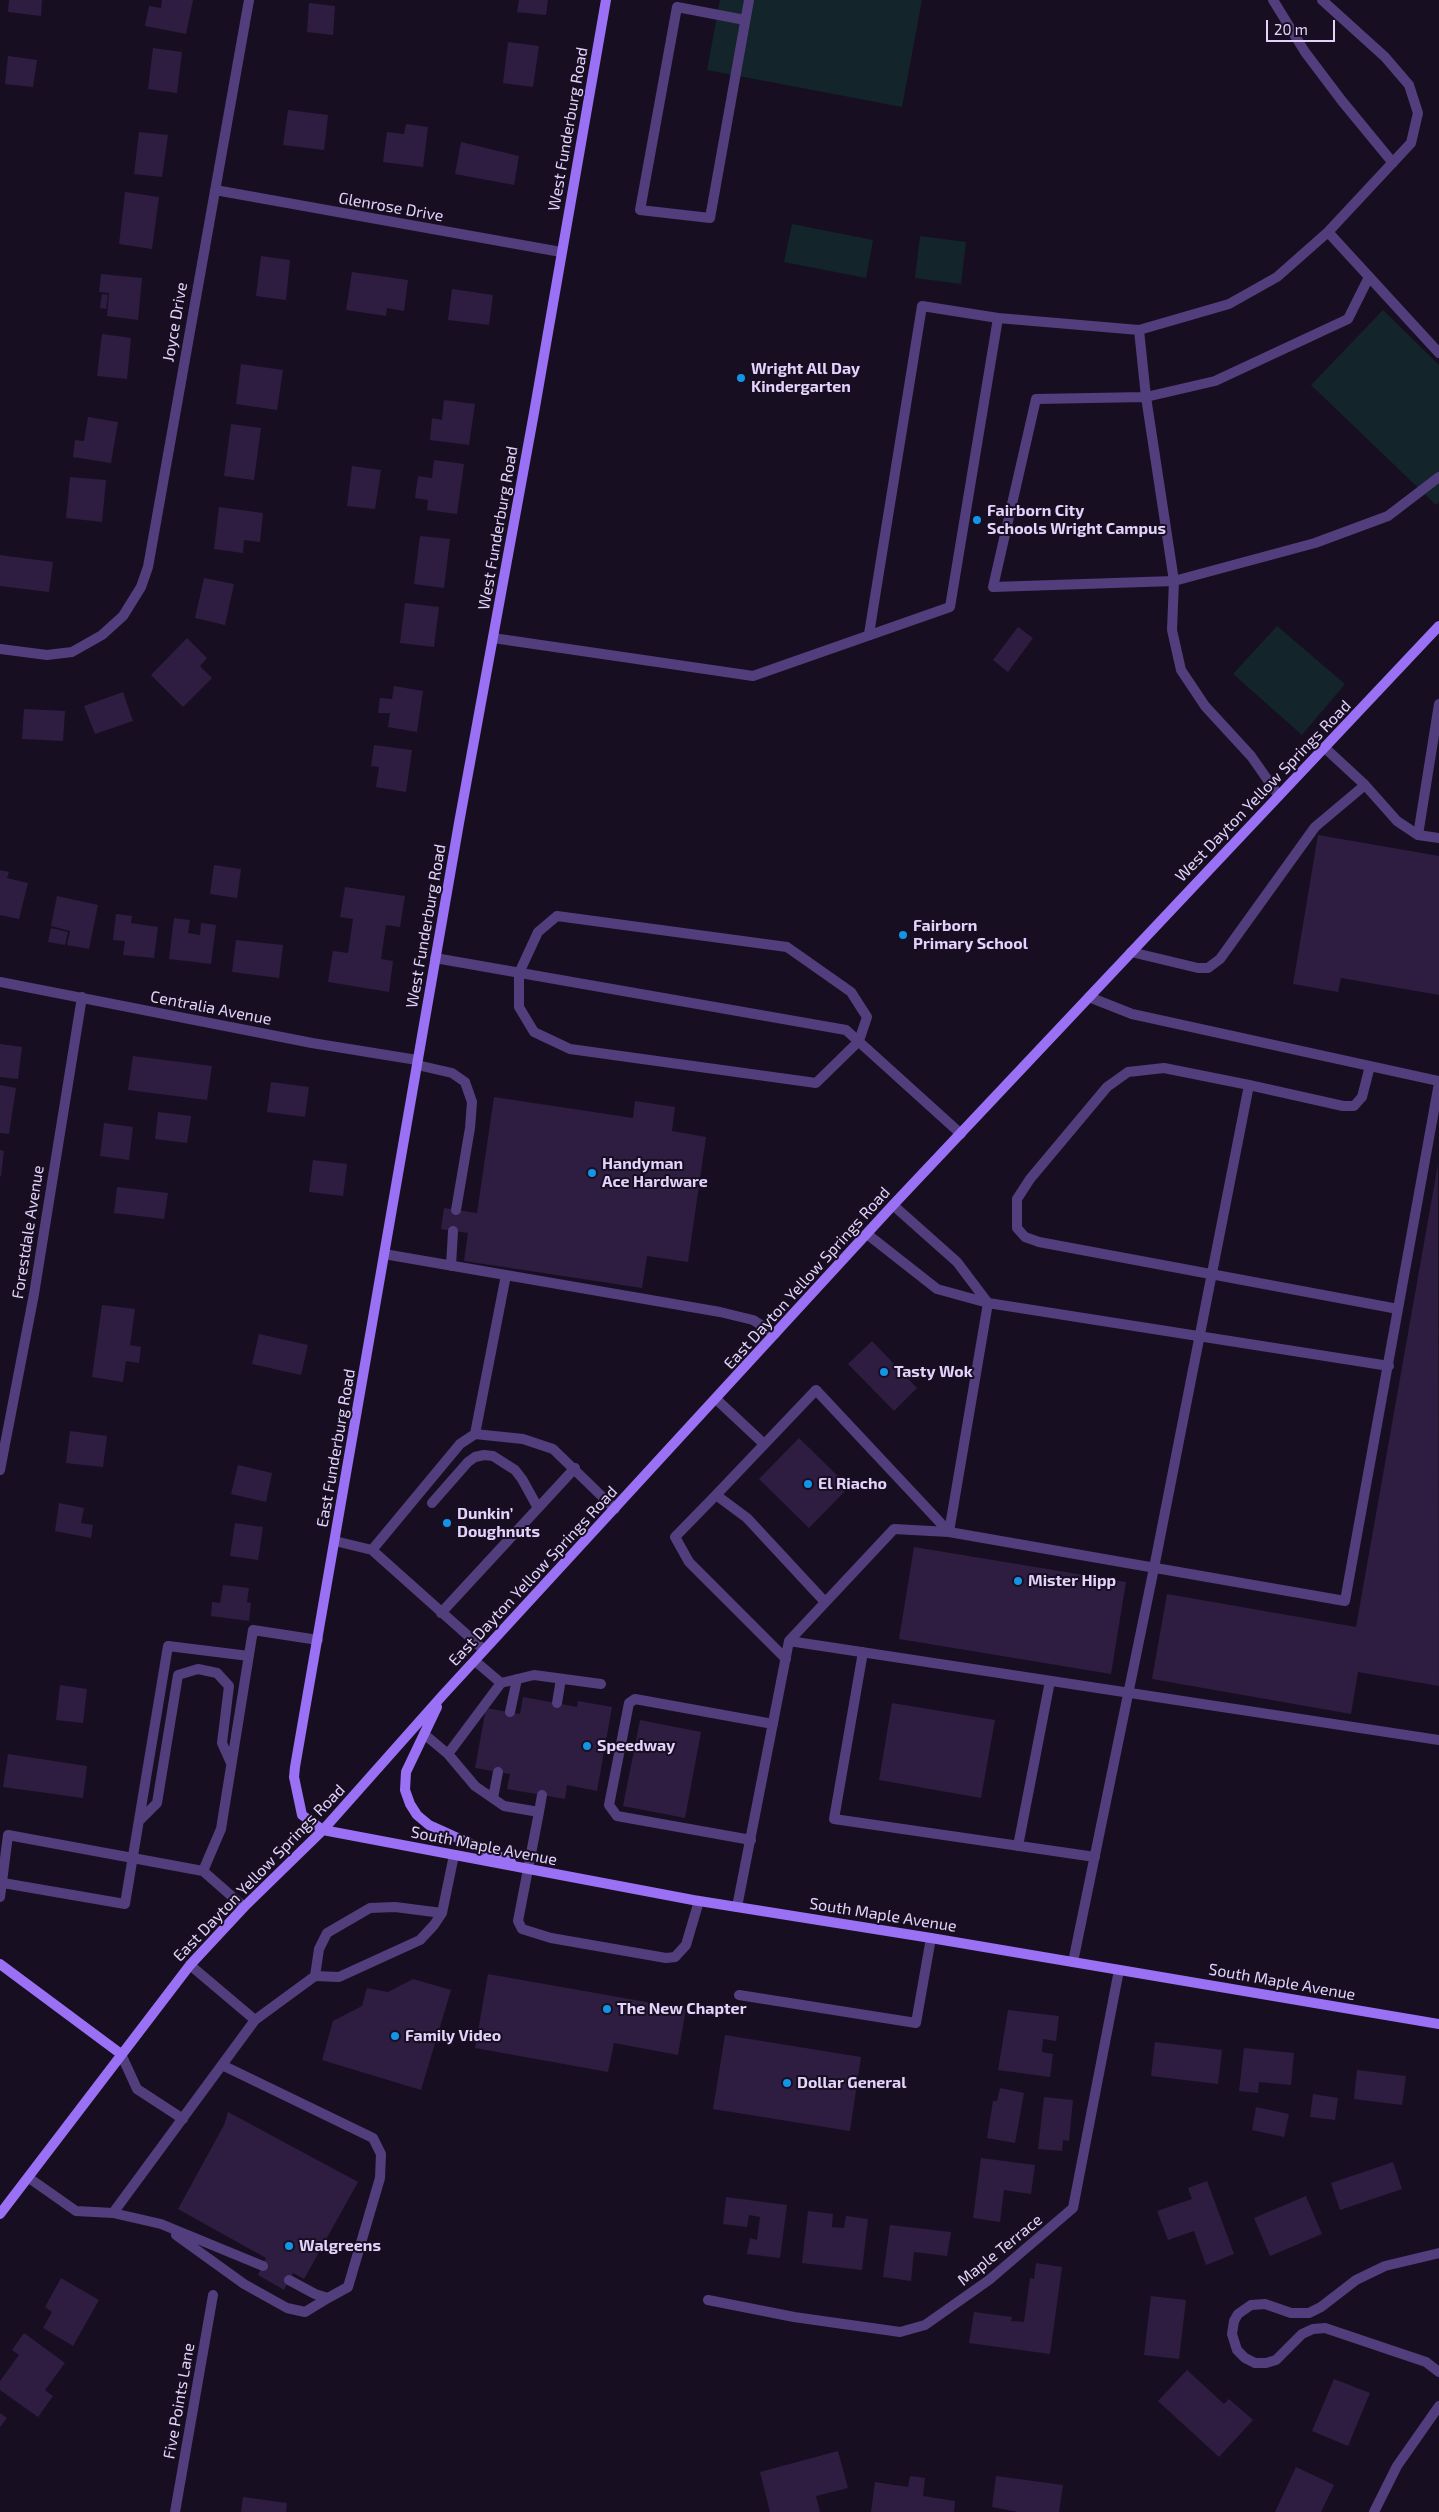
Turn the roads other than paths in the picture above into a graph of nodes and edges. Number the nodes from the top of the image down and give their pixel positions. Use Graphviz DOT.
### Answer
graph roads {
  1 [pos="249,0"];
  2 [pos="606,0"];
  3 [pos="749,0"];
  4 [pos="1273,0"];
  5 [pos="1322,0"];
  6 [pos="745,20"];
  7 [pos="1394,163"];
  8 [pos="214,190"];
  9 [pos="1328,232"];
  10 [pos="562,252"];
  11 [pos="1370,277"];
  12 [pos="998,318"];
  13 [pos="1139,330"];
  14 [pos="1439,353"];
  15 [pos="1146,397"];
  16 [pos="1439,477"];
  17 [pos="1174,581"];
  18 [pos="1439,626"];
  19 [pos="869,634"];
  20 [pos="493,638"];
  21 [pos="0,649"];
  22 [pos="1439,704"];
  23 [pos="1325,748"];
  24 [pos="1364,785"];
  25 [pos="1279,796"];
  26 [pos="1418,835"];
  27 [pos="1439,838"];
  28 [pos="1131,952"];
  29 [pos="436,958"];
  30 [pos="519,973"];
  31 [pos="1109,975"];
  32 [pos="0,982"];
  33 [pos="82,997"];
  34 [pos="1089,997"];
  35 [pos="859,1042"];
  36 [pos="417,1063"];
  37 [pos="1370,1066"];
  38 [pos="1439,1082"];
  39 [pos="1249,1085"];
  40 [pos="961,1134"];
  41 [pos="893,1205"];
  42 [pos="456,1210"];
  43 [pos="453,1231"];
  44 [pos="867,1234"];
  45 [pos="384,1254"];
  46 [pos="451,1266"];
  47 [pos="1211,1274"];
  48 [pos="506,1275"];
  49 [pos="988,1303"];
  50 [pos="1398,1310"];
  51 [pos="775,1334"];
  52 [pos="1199,1336"];
  53 [pos="1389,1366"];
  54 [pos="716,1400"];
  55 [pos="475,1434"];
  56 [pos="763,1444"];
  57 [pos="575,1468"];
  58 [pos="0,1470"];
  59 [pos="716,1495"];
  60 [pos="432,1503"];
  61 [pos="538,1508"];
  62 [pos="615,1509"];
  63 [pos="949,1532"];
  64 [pos="335,1541"];
  65 [pos="372,1550"];
  66 [pos="1154,1568"];
  67 [pos="825,1602"];
  68 [pos="441,1613"];
  69 [pos="318,1640"];
  70 [pos="789,1640"];
  71 [pos="484,1650"];
  72 [pos="863,1652"];
  73 [pos="249,1656"];
  74 [pos="786,1659"];
  75 [pos="475,1661"];
  76 [pos="517,1679"];
  77 [pos="561,1679"];
  78 [pos="1050,1681"];
  79 [pos="501,1683"];
  80 [pos="601,1684"];
  81 [pos="1129,1693"];
  82 [pos="442,1696"];
  83 [pos="557,1703"];
  84 [pos="510,1712"];
  85 [pos="773,1724"];
  86 [pos="424,1734"];
  87 [pos="1439,1740"];
  88 [pos="448,1754"];
  89 [pos="232,1764"];
  90 [pos="498,1772"];
  91 [pos="542,1795"];
  92 [pos="493,1798"];
  93 [pos="539,1812"];
  94 [pos="139,1821"];
  95 [pos="323,1830"];
  96 [pos="750,1840"];
  97 [pos="1018,1846"];
  98 [pos="454,1855"];
  99 [pos="134,1857"];
  100 [pos="1095,1857"];
  101 [pos="528,1869"];
  102 [pos="203,1871"];
  103 [pos="3,1883"];
  104 [pos="0,1897"];
  105 [pos="699,1901"];
  106 [pos="244,1907"];
  107 [pos="738,1907"];
  108 [pos="442,1913"];
  109 [pos="932,1938"];
  110 [pos="1072,1962"];
  111 [pos="0,1964"];
  112 [pos="190,1965"];
  113 [pos="1119,1970"];
  114 [pos="315,1976"];
  115 [pos="738,1995"];
  116 [pos="255,2020"];
  117 [pos="1439,2024"];
  118 [pos="121,2054"];
  119 [pos="222,2065"];
  120 [pos="183,2119"];
  121 [pos="29,2178"];
  122 [pos="113,2213"];
  123 [pos="0,2214"];
  124 [pos="161,2224"];
  125 [pos="1439,2253"];
  126 [pos="263,2266"];
  127 [pos="289,2280"];
  128 [pos="213,2294"];
  129 [pos="328,2298"];
  130 [pos="708,2300"];
  131 [pos="1309,2313"];
  132 [pos="1313,2329"];
  133 [pos="1439,2372"];
  134 [pos="1439,2406"];
  135 [pos="175,2512"];
  136 [pos="1374,2512"];
  1 -- 8 [label="street, Joyce Drive"];
  2 -- 10 [label="main road, West Funderburg Road"];
  3 -- 6 [label="street"];
  4 -- 7 [label="street"];
  5 -- 7 [label="street"];
  6 -- 6 [label="street"];
  7 -- 9 [label="street"];
  8 -- 10 [label="street, Glenrose Drive"];
  8 -- 21 [label="street, Joyce Drive"];
  9 -- 11 [label="street"];
  9 -- 13 [label="street"];
  10 -- 20 [label="main road, West Funderburg Road"];
  11 -- 14 [label="street"];
  11 -- 15 [label="street"];
  12 -- 13 [label="street"];
  12 -- 19 [label="street"];
  12 -- 19 [label="street"];
  13 -- 15 [label="street"];
  15 -- 17 [label="street"];
  15 -- 17 [label="street"];
  16 -- 17 [label="street"];
  17 -- 25 [label="street"];
  18 -- 23 [label="main road, West Dayton Yellow Springs Road"];
  19 -- 20 [label="street"];
  20 -- 29 [label="main road, West Funderburg Road"];
  22 -- 26 [label="street"];
  23 -- 24 [label="street"];
  23 -- 25 [label="main road, West Dayton Yellow Springs Road"];
  24 -- 26 [label="street"];
  24 -- 28 [label="street"];
  25 -- 28 [label="main road, West Dayton Yellow Springs Road"];
  26 -- 27 [label="street"];
  28 -- 31 [label="main road, West Dayton Yellow Springs Road"];
  29 -- 30 [label="street"];
  29 -- 36 [label="main road, West Funderburg Road"];
  30 -- 35 [label="street"];
  30 -- 35 [label="street"];
  30 -- 35 [label="street"];
  31 -- 34 [label="main road, East Dayton Yellow Springs Road"];
  32 -- 33 [label="street, Centralia Avenue"];
  33 -- 36 [label="street, Centralia Avenue"];
  33 -- 58 [label="street, Forestdale Avenue"];
  34 -- 37 [label="street"];
  34 -- 40 [label="main road, East Dayton Yellow Springs Road"];
  35 -- 40 [label="street"];
  36 -- 42 [label="street, Centralia Avenue"];
  36 -- 45 [label="main road, East Funderburg Road"];
  37 -- 38 [label="street"];
  37 -- 39 [label="street"];
  38 -- 50 [label="street"];
  39 -- 47 [label="street"];
  39 -- 47 [label="street"];
  40 -- 41 [label="main road, East Dayton Yellow Springs Road"];
  41 -- 44 [label="main road, East Dayton Yellow Springs Road"];
  41 -- 49 [label="street"];
  43 -- 46 [label="street"];
  44 -- 49 [label="street"];
  44 -- 51 [label="main road, East Dayton Yellow Springs Road"];
  45 -- 46 [label="street"];
  45 -- 64 [label="main road, East Funderburg Road"];
  46 -- 48 [label="street"];
  47 -- 50 [label="street"];
  47 -- 52 [label="street"];
  48 -- 51 [label="street"];
  48 -- 55 [label="street"];
  49 -- 52 [label="street"];
  49 -- 63 [label="street"];
  50 -- 53 [label="street"];
  51 -- 54 [label="main road, East Dayton Yellow Springs Road"];
  52 -- 53 [label="street"];
  52 -- 66 [label="street"];
  53 -- 66 [label="street"];
  54 -- 56 [label="street"];
  54 -- 62 [label="main road, East Dayton Yellow Springs Road"];
  55 -- 57 [label="street"];
  55 -- 65 [label="street"];
  56 -- 59 [label="street"];
  56 -- 63 [label="street"];
  57 -- 61 [label="street"];
  57 -- 62 [label="street"];
  59 -- 67 [label="street"];
  59 -- 74 [label="street"];
  60 -- 61 [label="street"];
  61 -- 68 [label="street"];
  62 -- 71 [label="main road, East Dayton Yellow Springs Road"];
  63 -- 66 [label="street"];
  63 -- 67 [label="street"];
  64 -- 65 [label="street"];
  64 -- 69 [label="main road, East Funderburg Road"];
  65 -- 68 [label="street"];
  66 -- 81 [label="street"];
  67 -- 70 [label="street"];
  68 -- 71 [label="street"];
  69 -- 73 [label="street"];
  69 -- 95 [label="main road, East Funderburg Road"];
  70 -- 72 [label="street"];
  70 -- 74 [label="street"];
  71 -- 75 [label="main road, East Dayton Yellow Springs Road"];
  72 -- 78 [label="street"];
  72 -- 97 [label="street"];
  73 -- 89 [label="street"];
  73 -- 94 [label="street"];
  74 -- 85 [label="street"];
  75 -- 79 [label="street"];
  75 -- 82 [label="main road, East Dayton Yellow Springs Road"];
  76 -- 77 [label="street"];
  76 -- 79 [label="street"];
  76 -- 84 [label="street"];
  77 -- 80 [label="street"];
  77 -- 83 [label="street"];
  78 -- 81 [label="street"];
  78 -- 97 [label="street"];
  79 -- 88 [label="street"];
  81 -- 87 [label="street"];
  81 -- 100 [label="street"];
  82 -- 86 [label="main road"];
  82 -- 95 [label="main road, East Dayton Yellow Springs Road"];
  85 -- 96 [label="street"];
  85 -- 96 [label="street"];
  86 -- 88 [label="street"];
  86 -- 101 [label="main road"];
  88 -- 92 [label="street"];
  89 -- 94 [label="street"];
  89 -- 102 [label="street"];
  90 -- 92 [label="street"];
  91 -- 93 [label="street"];
  92 -- 93 [label="street"];
  93 -- 101 [label="street"];
  94 -- 99 [label="street"];
  95 -- 98 [label="main road, South Maple Avenue"];
  95 -- 106 [label="main road, East Dayton Yellow Springs Road"];
  96 -- 107 [label="street"];
  97 -- 100 [label="street"];
  98 -- 101 [label="main road, South Maple Avenue"];
  98 -- 108 [label="street"];
  99 -- 102 [label="street"];
  99 -- 103 [label="street"];
  99 -- 103 [label="street"];
  100 -- 110 [label="street"];
  101 -- 105 [label="main road, South Maple Avenue"];
  101 -- 105 [label="street"];
  102 -- 106 [label="street"];
  103 -- 104 [label="street"];
  105 -- 107 [label="main road, South Maple Avenue"];
  106 -- 112 [label="main road, East Dayton Yellow Springs Road"];
  107 -- 109 [label="main road, South Maple Avenue"];
  108 -- 114 [label="street"];
  108 -- 114 [label="street"];
  109 -- 110 [label="main road, South Maple Avenue"];
  109 -- 115 [label="street"];
  110 -- 113 [label="main road, South Maple Avenue"];
  111 -- 118 [label="main road"];
  112 -- 116 [label="street"];
  112 -- 118 [label="main road, East Dayton Yellow Springs Road"];
  113 -- 117 [label="main road, South Maple Avenue"];
  113 -- 130 [label="street, Maple Terrace"];
  114 -- 116 [label="street"];
  116 -- 119 [label="street"];
  118 -- 120 [label="street"];
  118 -- 121 [label="main road, East Dayton Yellow Springs Road"];
  119 -- 120 [label="street"];
  119 -- 129 [label="street"];
  120 -- 122 [label="street"];
  121 -- 122 [label="street"];
  121 -- 123 [label="main road, East Dayton Yellow Springs Road"];
  122 -- 124 [label="street"];
  124 -- 126 [label="street"];
  124 -- 129 [label="street"];
  125 -- 131 [label="street"];
  127 -- 129 [label="street"];
  128 -- 135 [label="street, Five Points Lane"];
  131 -- 132 [label="street"];
  131 -- 132 [label="street"];
  132 -- 133 [label="street"];
  134 -- 136 [label="street"];
}
